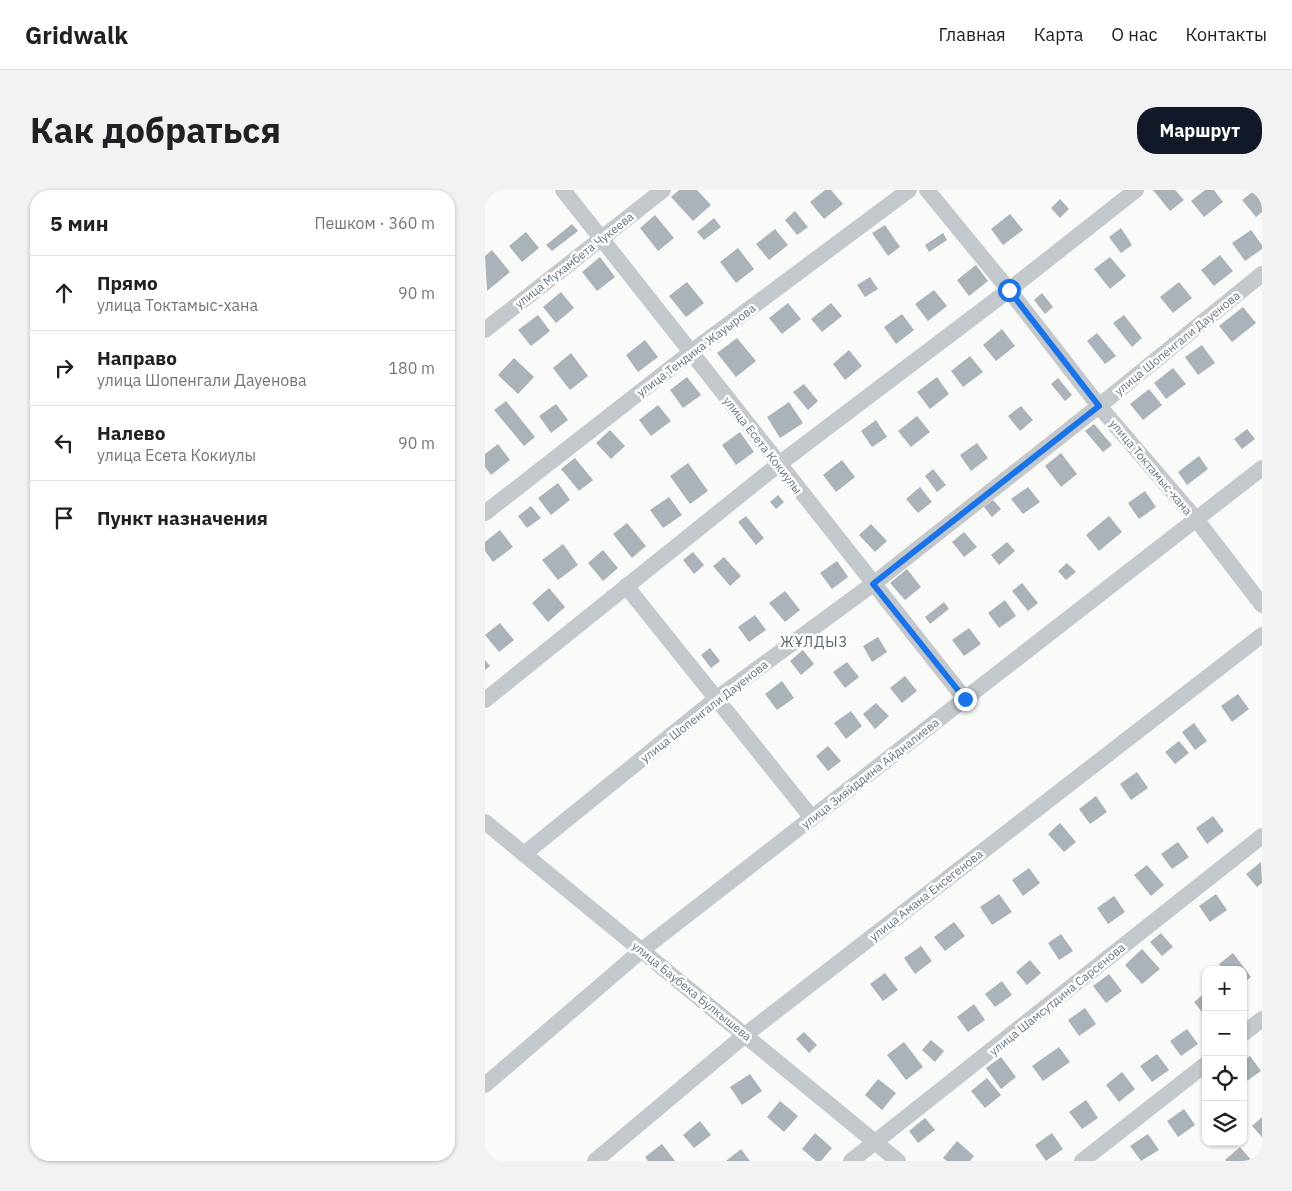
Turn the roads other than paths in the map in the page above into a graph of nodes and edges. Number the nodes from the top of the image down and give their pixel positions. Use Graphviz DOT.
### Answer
graph roads {
  1 [pos="563,190"];
  2 [pos="663,190"];
  3 [pos="909,190"];
  4 [pos="927,190"];
  5 [pos="1136,190"];
  6 [pos="602,238"];
  7 [pos="1262,274"];
  8 [pos="1009,290"];
  9 [pos="485,330"];
  10 [pos="690,353"];
  11 [pos="1099,406"];
  12 [pos="779,464"];
  13 [pos="1262,468"];
  14 [pos="485,513"];
  15 [pos="1196,520"];
  16 [pos="873,584"];
  17 [pos="626,586"];
  18 [pos="1262,605"];
  19 [pos="1262,635"];
  20 [pos="716,699"];
  21 [pos="965,699"];
  22 [pos="485,700"];
  23 [pos="812,818"];
  24 [pos="485,822"];
  25 [pos="1262,836"];
  26 [pos="524,854"];
  27 [pos="642,950"];
  28 [pos="1262,1019"];
  29 [pos="1247,1031"];
  30 [pos="745,1035"];
  31 [pos="1202,1067"];
  32 [pos="485,1085"];
  33 [pos="876,1142"];
  34 [pos="595,1161"];
  35 [pos="851,1161"];
  36 [pos="898,1161"];
  37 [pos="1082,1161"];
  1 -- 6 [label="street, улица Есета Кокиулы"];
  2 -- 6 [label="street, улица Мухамбета Чукеева"];
  3 -- 10 [label="street, улица Тендика Жауырова"];
  4 -- 8 [label="street, улица Токтамыс-хана"];
  5 -- 8 [label="street"];
  6 -- 9 [label="street, улица Мухамбета Чукеева"];
  6 -- 10 [label="street, улица Есета Кокиулы"];
  7 -- 11 [label="street, улица Шопенгали Дауенова"];
  8 -- 11 [label="street, улица Токтамыс-хана"];
  8 -- 12 [label="street"];
  10 -- 12 [label="street, улица Есета Кокиулы"];
  10 -- 14 [label="street, улица Тендика Жауырова"];
  11 -- 15 [label="street, улица Токтамыс-хана"];
  11 -- 16 [label="street, улица Шопенгали Дауенова"];
  12 -- 16 [label="street, улица Есета Кокиулы"];
  12 -- 17 [label="street"];
  13 -- 15 [label="street, улица Зияйддина Айдналиева"];
  15 -- 18 [label="street, улица Токтамыс-хана"];
  15 -- 21 [label="street, улица Зияйддина Айдналиева"];
  16 -- 20 [label="street, улица Шопенгали Дауенова"];
  16 -- 21 [label="street, улица Есета Кокиулы"];
  17 -- 20 [label="street"];
  17 -- 22 [label="street"];
  19 -- 30 [label="street, улица Амана Енсегенова"];
  20 -- 23 [label="street"];
  20 -- 26 [label="street, улица Шопенгали Дауенова"];
  21 -- 23 [label="street, улица Зияйддина Айдналиева"];
  23 -- 27 [label="street, улица Зияйддина Айдналиева"];
  24 -- 26 [label="street, улица Баубека Булкышева"];
  25 -- 33 [label="street, улица Шамсутдина Сарсенова"];
  26 -- 27 [label="street, улица Баубека Булкышева"];
  27 -- 30 [label="street, улица Баубека Булкышева"];
  27 -- 32 [label="street, улица Зияйддина Айдналиева"];
  28 -- 29 [label="street"];
  30 -- 33 [label="street, улица Баубека Булкышева"];
  30 -- 34 [label="street, улица Амана Енсегенова"];
  31 -- 37 [label="street"];
  33 -- 35 [label="street, улица Шамсутдина Сарсенова"];
  33 -- 36 [label="street, улица Баубека Булкышева"];
}
